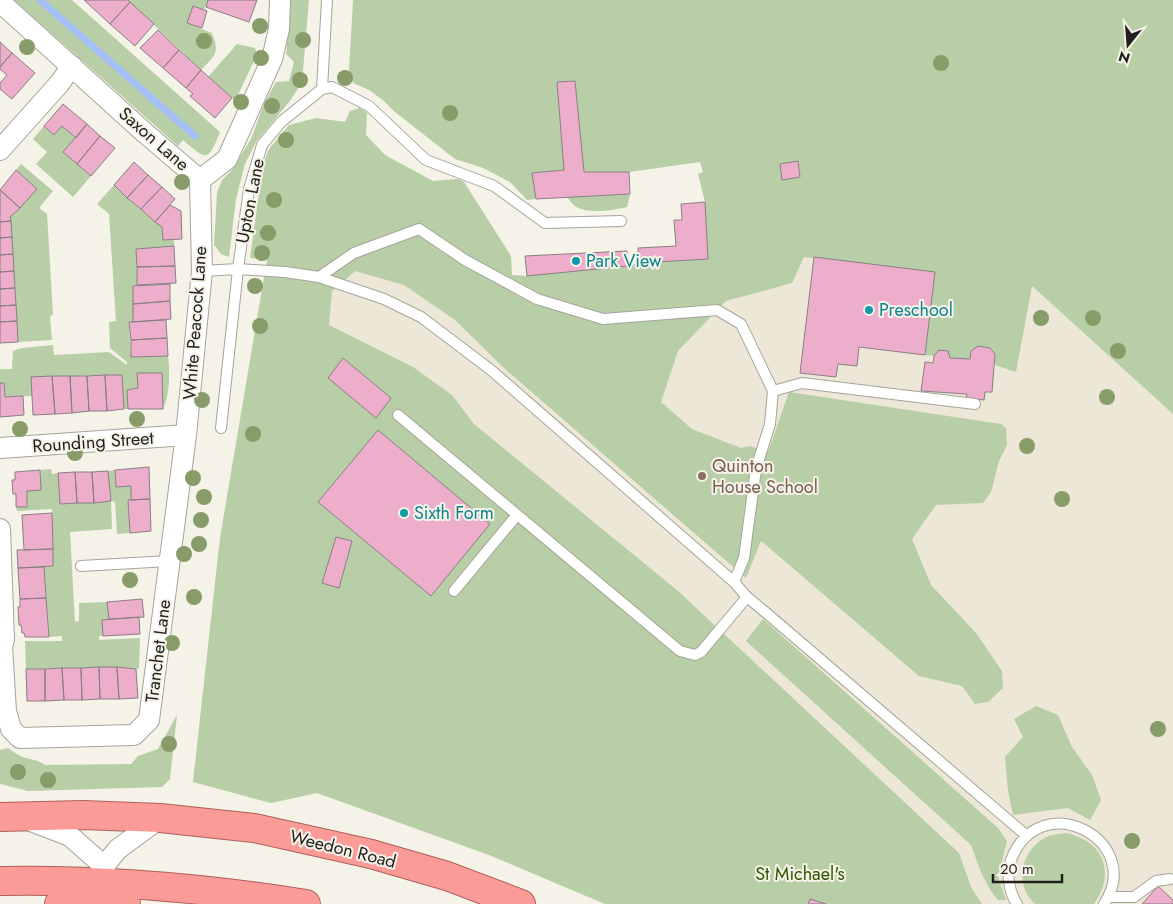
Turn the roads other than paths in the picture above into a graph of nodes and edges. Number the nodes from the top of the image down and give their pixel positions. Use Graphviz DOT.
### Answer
graph roads {
  1 [pos="280,0"];
  2 [pos="327,0"];
  3 [pos="0,2"];
  4 [pos="72,66"];
  5 [pos="322,88"];
  6 [pos="0,150"];
  7 [pos="200,180"];
  8 [pos="621,221"];
  9 [pos="238,269"];
  10 [pos="202,271"];
  11 [pos="320,277"];
  12 [pos="773,391"];
  13 [pos="975,404"];
  14 [pos="398,415"];
  15 [pos="221,428"];
  16 [pos="186,436"];
  17 [pos="0,448"];
  18 [pos="517,515"];
  19 [pos="0,529"];
  20 [pos="169,561"];
  21 [pos="81,566"];
  22 [pos="734,582"];
  23 [pos="454,591"];
  24 [pos="747,597"];
  25 [pos="1,646"];
  26 [pos="5,732"];
  27 [pos="11,817"];
  28 [pos="160,818"];
  29 [pos="1026,836"];
  30 [pos="1170,879"];
  31 [pos="3,880"];
  32 [pos="105,892"];
  33 [pos="1107,900"];
  34 [pos="44,904"];
  35 [pos="59,904"];
  36 [pos="126,904"];
  37 [pos="306,904"];
  38 [pos="521,904"];
  39 [pos="1017,904"];
  1 -- 7 [label="street, Saxon Lane"];
  2 -- 5 [label="lane"];
  3 -- 4 [label="street, Saxon Lane"];
  4 -- 6 [label="street"];
  4 -- 7 [label="street, Saxon Lane"];
  5 -- 8 [label="lane"];
  5 -- 9 [label="lane, Upton Lane"];
  7 -- 10 [label="street, White Peacock Lane"];
  9 -- 10 [label="lane"];
  9 -- 11 [label="lane"];
  9 -- 15 [label="lane, Upton Lane"];
  10 -- 16 [label="street, White Peacock Lane"];
  11 -- 12 [label="lane"];
  11 -- 22 [label="lane"];
  12 -- 13 [label="lane"];
  12 -- 22 [label="lane"];
  14 -- 18 [label="lane"];
  16 -- 17 [label="street, Rounding Street"];
  16 -- 20 [label="street, Tranchet Lane"];
  18 -- 23 [label="lane"];
  18 -- 24 [label="lane"];
  19 -- 25 [label="street"];
  20 -- 21 [label="lane"];
  20 -- 26 [label="street, Tranchet Lane"];
  22 -- 24 [label="lane"];
  24 -- 29 [label="lane"];
  25 -- 26 [label="street"];
  27 -- 28 [label="highway, Weedon Road"];
  27 -- 32 [label="street, Weedon Road"];
  28 -- 32 [label="street"];
  28 -- 38 [label="highway, Weedon Road"];
  29 -- 33 [label="lane"];
  29 -- 39 [label="lane"];
  30 -- 33 [label="lane"];
  31 -- 32 [label="highway"];
  31 -- 34 [label="highway"];
  32 -- 35 [label="highway"];
  32 -- 36 [label="highway"];
  32 -- 37 [label="highway"];
}
